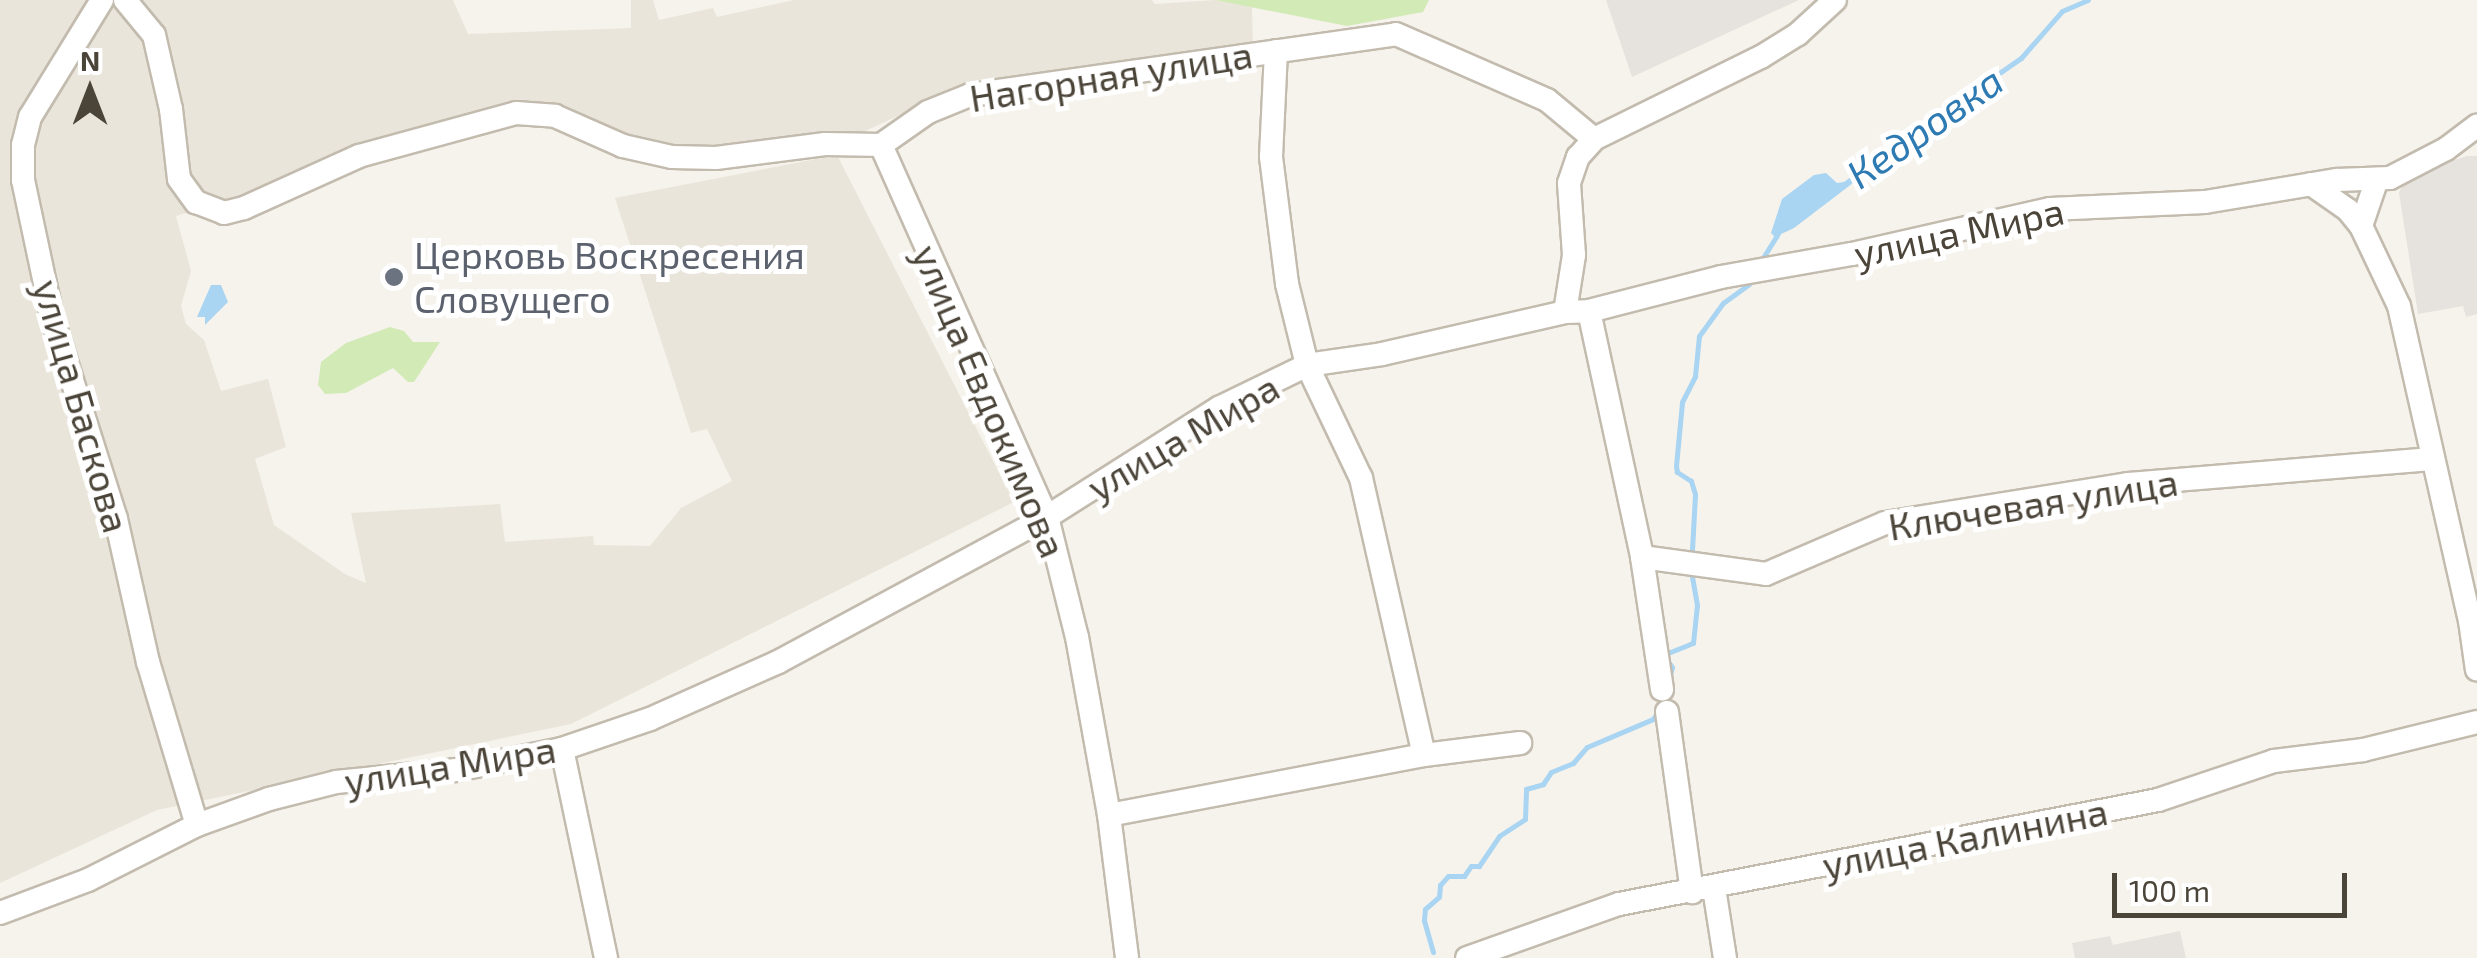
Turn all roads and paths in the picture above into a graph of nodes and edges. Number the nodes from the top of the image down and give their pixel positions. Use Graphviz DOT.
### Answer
graph roads {
  1 [pos="102,0"];
  2 [pos="126,0"];
  3 [pos="1835,0"];
  4 [pos="1276,51"];
  5 [pos="2477,126"];
  6 [pos="1594,139"];
  7 [pos="881,146"];
  8 [pos="2377,179"];
  9 [pos="2311,184"];
  10 [pos="2361,226"];
  11 [pos="1577,311"];
  12 [pos="1307,366"];
  13 [pos="2433,459"];
  14 [pos="1047,517"];
  15 [pos="1642,557"];
  16 [pos="2477,670"];
  17 [pos="2473,729"];
  18 [pos="1520,742"];
  19 [pos="562,749"];
  20 [pos="1424,755"];
  21 [pos="1109,815"];
  22 [pos="197,825"];
  23 [pos="1703,890"];
  24 [pos="0,913"];
  25 [pos="606,958"];
  26 [pos="1127,958"];
  27 [pos="1467,958"];
  28 [pos="1725,958"];
  1 -- 22 [label="street, улица Баскова"];
  2 -- 7 [label="street"];
  3 -- 6 [label="street"];
  4 -- 6 [label="street, Нагорная улица"];
  4 -- 7 [label="street, Нагорная улица"];
  4 -- 12 [label="street"];
  5 -- 8 [label="street, улица Мира"];
  6 -- 11 [label="street"];
  7 -- 14 [label="street, улица Евдокимова"];
  8 -- 9 [label="street, улица Мира"];
  8 -- 10 [label="street"];
  9 -- 10 [label="street"];
  9 -- 11 [label="street, улица Мира"];
  10 -- 13 [label="street"];
  11 -- 12 [label="street, улица Мира"];
  11 -- 15 [label="street"];
  12 -- 14 [label="street, улица Мира"];
  12 -- 20 [label="street"];
  13 -- 15 [label="street, Ключевая улица"];
  13 -- 16 [label="street"];
  14 -- 19 [label="street, улица Мира"];
  14 -- 21 [label="street, улица Евдокимова"];
  15 -- 23 [label="street"];
  17 -- 23 [label="street, улица Калинина"];
  18 -- 20 [label="street"];
  19 -- 22 [label="street, улица Мира"];
  19 -- 25 [label="street"];
  20 -- 21 [label="street"];
  21 -- 26 [label="street, улица Евдокимова"];
  22 -- 24 [label="street, улица Мира"];
  23 -- 27 [label="street, улица Калинина"];
  23 -- 28 [label="street"];
}
